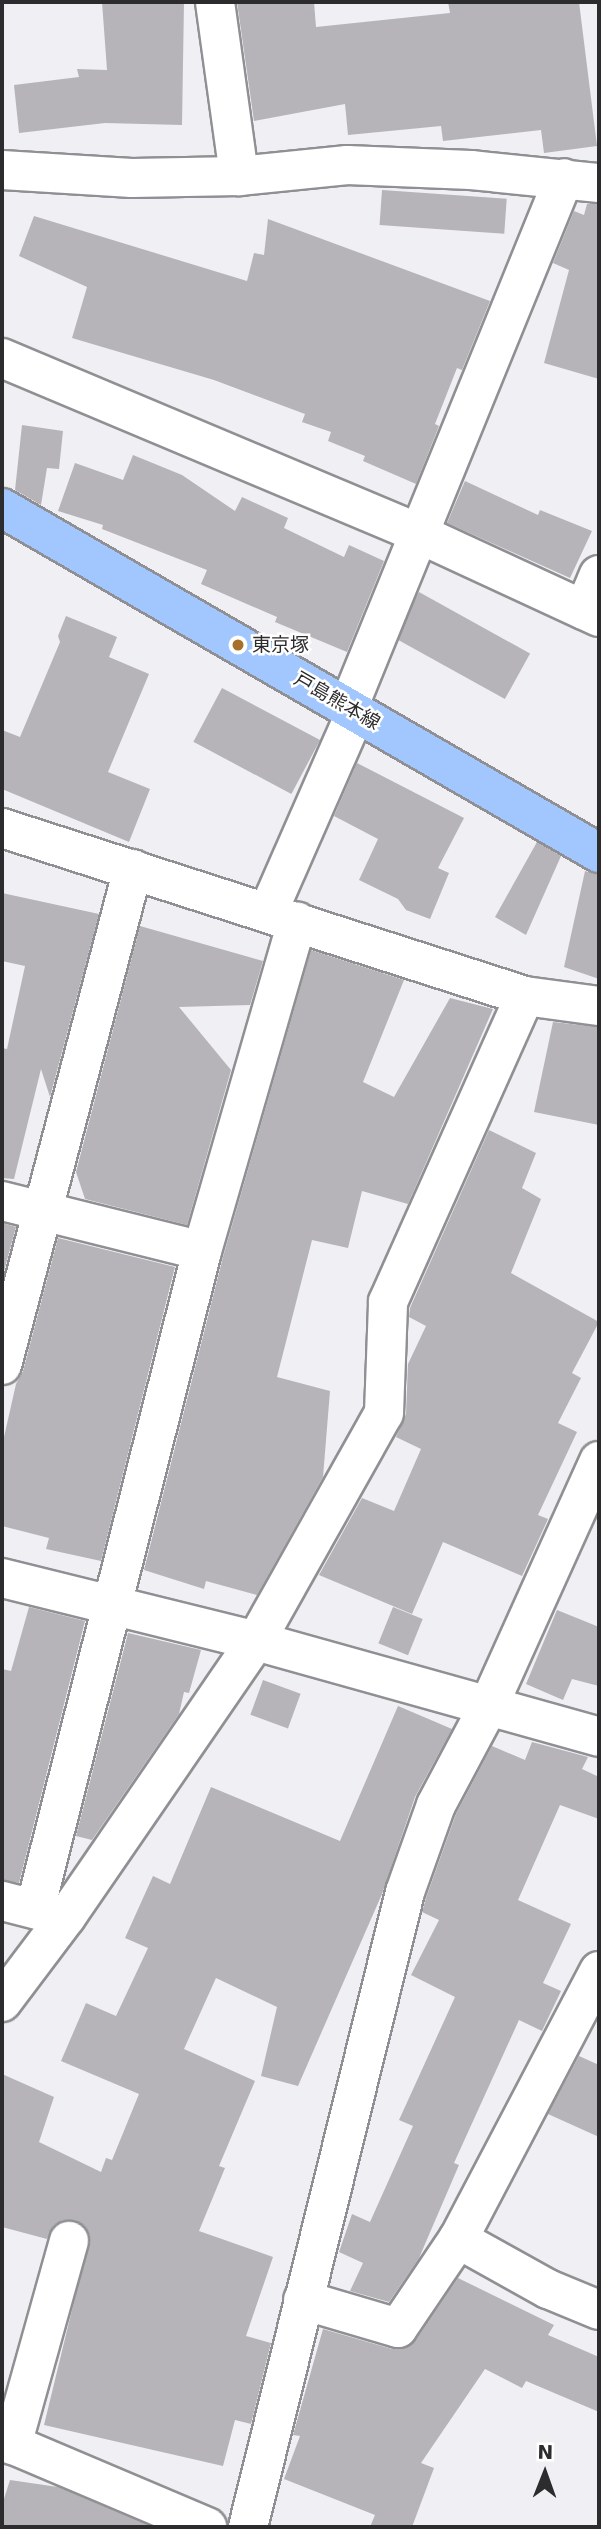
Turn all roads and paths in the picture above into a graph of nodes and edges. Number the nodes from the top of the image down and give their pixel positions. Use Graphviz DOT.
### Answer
graph roads {
  1 [pos="215,2"];
  2 [pos="2,170"];
  3 [pos="239,176"];
  4 [pos="581,180"];
  5 [pos="2,358"];
  6 [pos="2,508"];
  7 [pos="419,534"];
  8 [pos="599,575"];
  9 [pos="592,614"];
  10 [pos="352,710"];
  11 [pos="2,828"];
  12 [pos="599,853"];
  13 [pos="133,869"];
  14 [pos="282,916"];
  15 [pos="525,996"];
  16 [pos="599,1006"];
  17 [pos="2,1201"];
  18 [pos="40,1211"];
  19 [pos="202,1251"];
  20 [pos="2,1365"];
  21 [pos="599,1461"];
  22 [pos="587,1514"];
  23 [pos="2,1578"];
  24 [pos="114,1606"];
  25 [pos="256,1641"];
  26 [pos="488,1707"];
  27 [pos="599,1737"];
  28 [pos="34,1909"];
  29 [pos="599,1971"];
  30 [pos="2,2003"];
  31 [pos="458,2239"];
  32 [pos="69,2241"];
  33 [pos="303,2300"];
  34 [pos="599,2310"];
  35 [pos="7,2442"];
  36 [pos="207,2527"];
  37 [pos="248,2527"];
  1 -- 3 [label="street"];
  2 -- 3 [label="street"];
  3 -- 4 [label="street"];
  4 -- 7 [label="street"];
  5 -- 7 [label="street"];
  6 -- 10 [label="main road, 戸島熊本線"];
  7 -- 9 [label="street"];
  7 -- 10 [label="street"];
  8 -- 9 [label="street"];
  10 -- 12 [label="main road, 戸島熊本線"];
  10 -- 14 [label="street"];
  11 -- 13 [label="street"];
  13 -- 14 [label="street"];
  13 -- 18 [label="street"];
  14 -- 15 [label="street"];
  14 -- 19 [label="street"];
  15 -- 16 [label="street"];
  15 -- 25 [label="street"];
  17 -- 18 [label="street"];
  18 -- 19 [label="street"];
  18 -- 20 [label="street"];
  19 -- 24 [label="street"];
  21 -- 22 [label="street"];
  22 -- 26 [label="street"];
  23 -- 24 [label="street"];
  24 -- 25 [label="street"];
  24 -- 28 [label="street"];
  25 -- 26 [label="street"];
  25 -- 28 [label="street"];
  26 -- 27 [label="street"];
  26 -- 33 [label="street"];
  28 -- 30 [label="street"];
  29 -- 31 [label="street"];
  31 -- 33 [label="street"];
  31 -- 34 [label="street"];
  32 -- 35 [label="street"];
  33 -- 37 [label="street"];
  35 -- 36 [label="street"];
}
